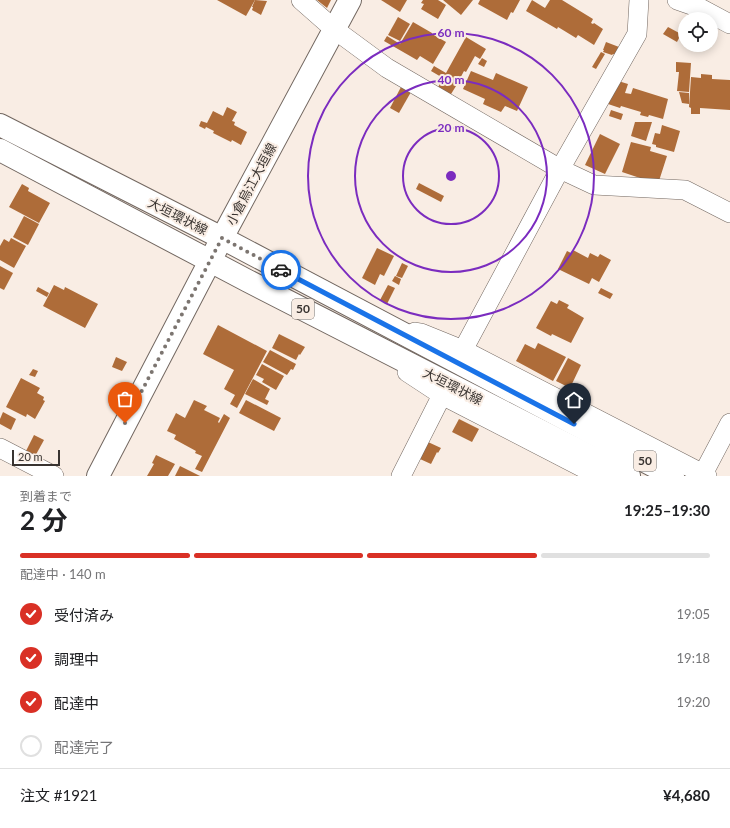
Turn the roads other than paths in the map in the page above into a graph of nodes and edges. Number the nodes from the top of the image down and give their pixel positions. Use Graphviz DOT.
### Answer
graph roads {
  1 [pos="301,0"];
  2 [pos="350,0"];
  3 [pos="639,0"];
  4 [pos="677,0"];
  5 [pos="730,24"];
  6 [pos="334,30"];
  7 [pos="0,125"];
  8 [pos="0,150"];
  9 [pos="560,169"];
  10 [pos="730,213"];
  11 [pos="222,238"];
  12 [pos="210,261"];
  13 [pos="392,328"];
  14 [pos="381,350"];
  15 [pos="463,350"];
  16 [pos="442,395"];
  17 [pos="730,423"];
  18 [pos="0,448"];
  19 [pos="608,462"];
  20 [pos="705,475"];
  21 [pos="54,476"];
  22 [pos="98,476"];
  23 [pos="401,476"];
  24 [pos="630,476"];
  25 [pos="673,476"];
  1 -- 6 [label="street"];
  2 -- 6 [label="main road, 小倉烏江大垣線"];
  3 -- 9 [label="street"];
  4 -- 5 [label="street"];
  6 -- 9 [label="street"];
  6 -- 11 [label="main road, 小倉烏江大垣線"];
  7 -- 11 [label="main road, 大垣環状線 / 50"];
  8 -- 12 [label="main road, 大垣環状線 / 50"];
  9 -- 10 [label="street"];
  9 -- 15 [label="street"];
  11 -- 12 [label="main road, 小倉烏江大垣線"];
  11 -- 13 [label="main road, 大垣環状線 / 50"];
  12 -- 14 [label="main road, 大垣環状線 / 50"];
  12 -- 22 [label="main road, 小倉烏江大垣線"];
  13 -- 15 [label="street"];
  13 -- 19 [label="main road, 大垣環状線 / 50"];
  14 -- 16 [label="street"];
  14 -- 19 [label="main road, 大垣環状線 / 50"];
  15 -- 20 [label="street"];
  16 -- 19 [label="street"];
  16 -- 23 [label="street"];
  17 -- 20 [label="street"];
  18 -- 21 [label="street"];
  19 -- 24 [label="main road, 大垣環状線 / 50"];
  19 -- 25 [label="main road, 大垣環状線 / 50"];
}
